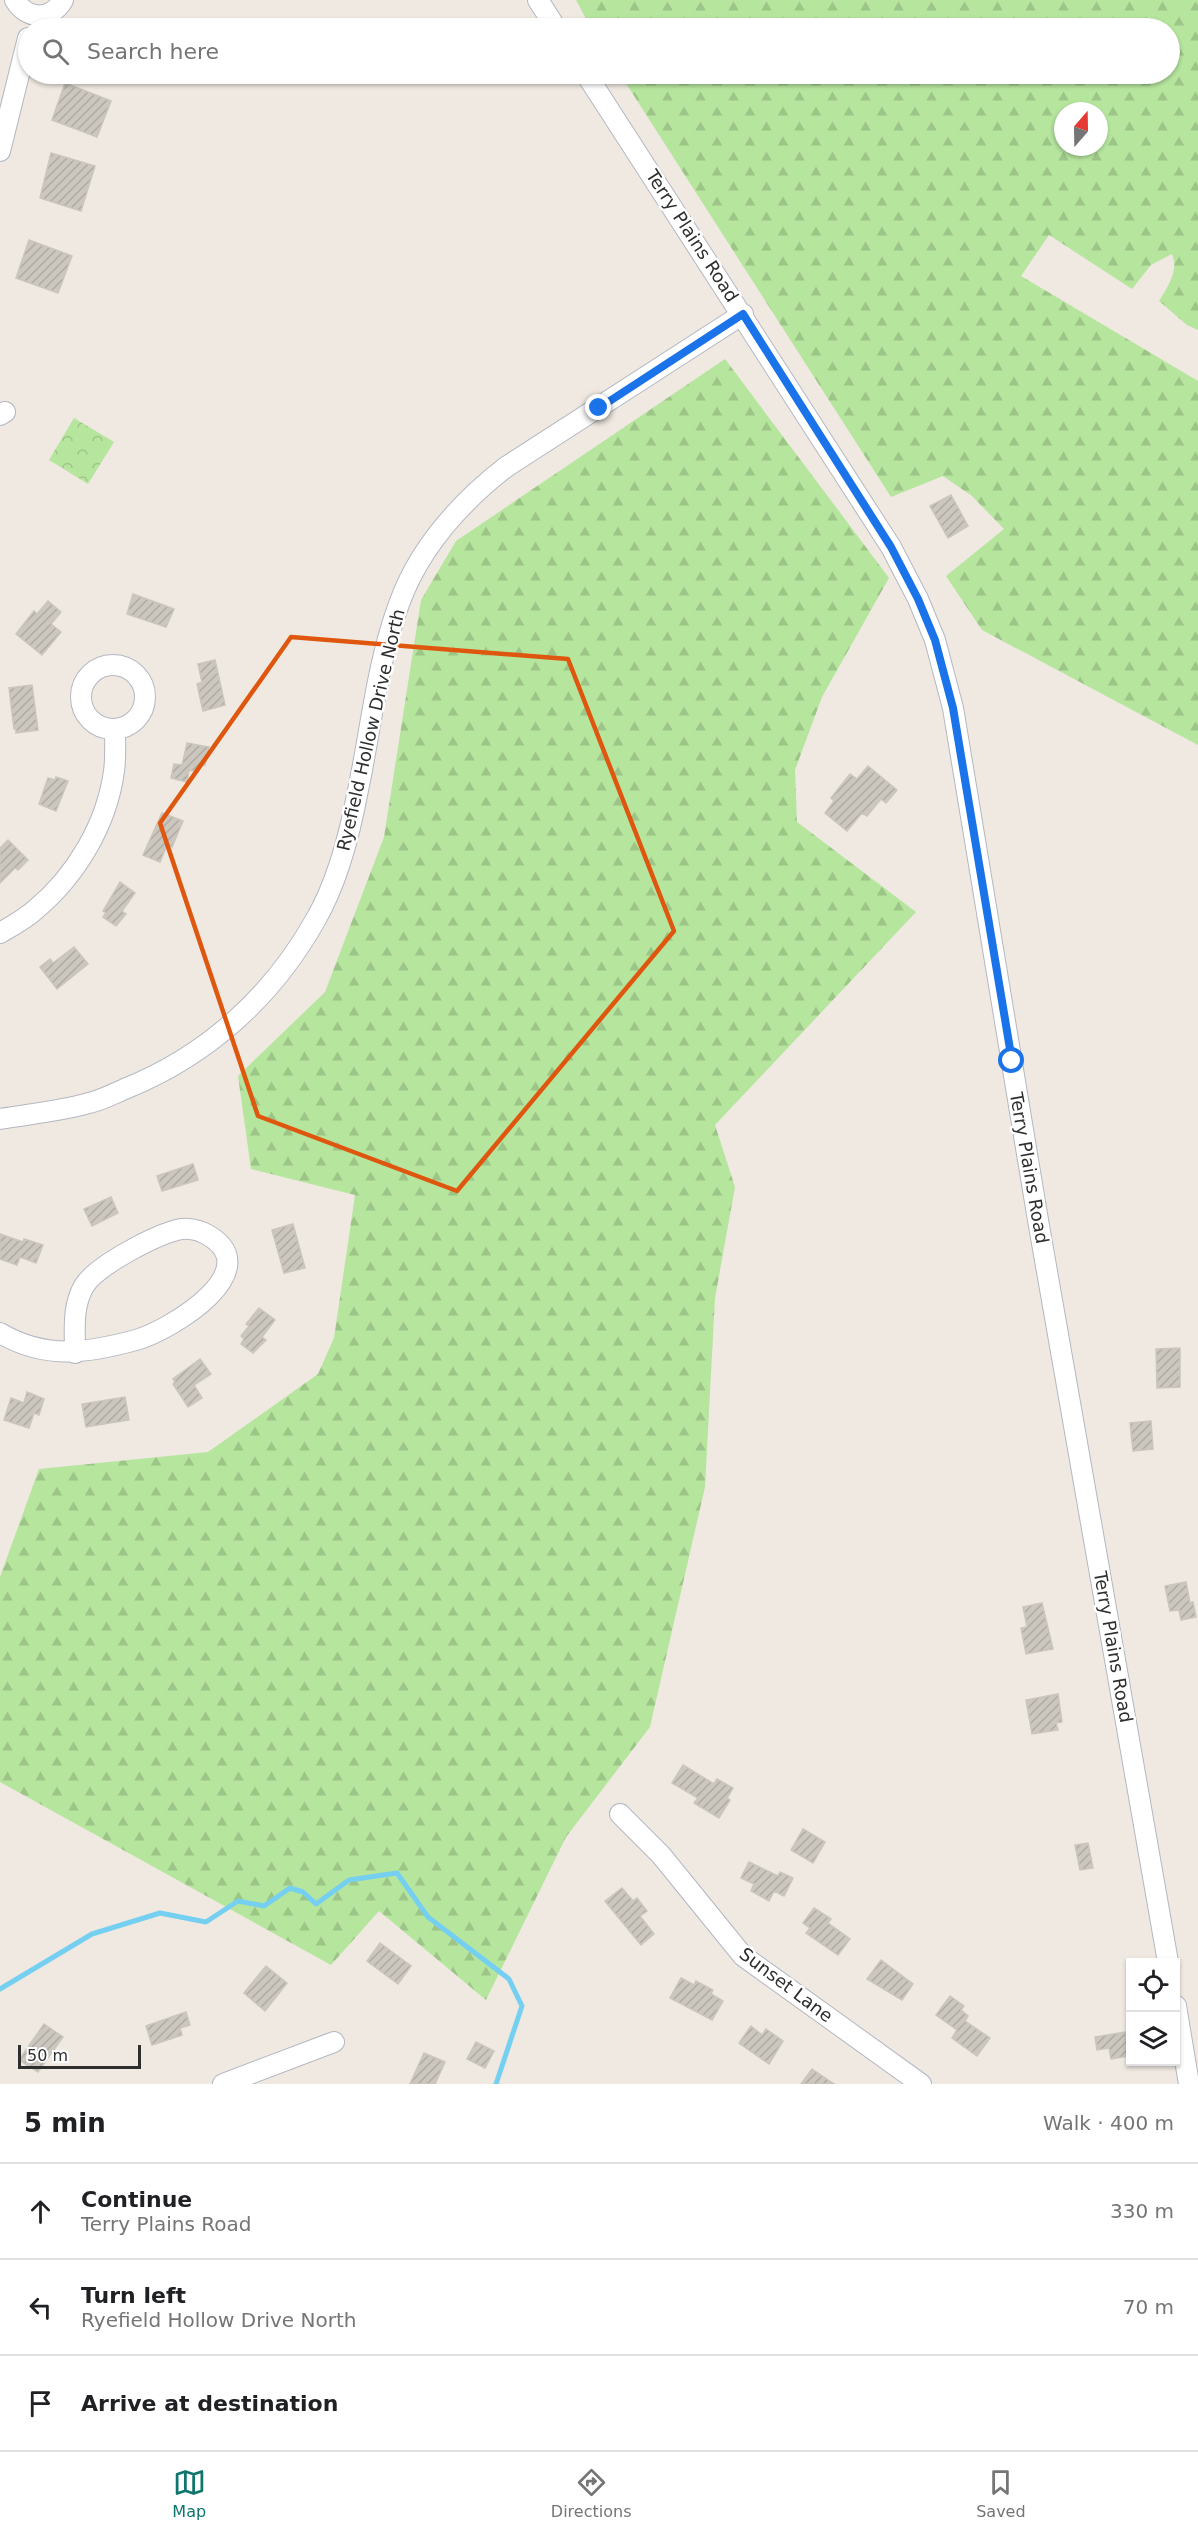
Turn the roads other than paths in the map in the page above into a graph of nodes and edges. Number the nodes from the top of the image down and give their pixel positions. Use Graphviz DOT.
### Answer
graph roads {
  1 [pos="15,0"];
  2 [pos="63,0"];
  3 [pos="538,0"];
  4 [pos="29,18"];
  5 [pos="41,18"];
  6 [pos="550,18"];
  7 [pos="18,78"];
  8 [pos="593,84"];
  9 [pos="0,151"];
  10 [pos="743,314"];
  11 [pos="115,729"];
  12 [pos="0,933"];
  13 [pos="0,1119"];
  14 [pos="0,1333"];
  15 [pos="75,1353"];
  16 [pos="620,1814"];
  17 [pos="1167,1958"];
  18 [pos="1177,2012"];
  19 [pos="334,2042"];
  20 [pos="223,2084"];
  21 [pos="921,2084"];
  22 [pos="1189,2084"];
  1 -- 4 [label="street"];
  2 -- 5 [label="street"];
  3 -- 6 [label="street"];
  7 -- 9 [label="street"];
  8 -- 10 [label="street, Terry Plains Road"];
  10 -- 13 [label="street, Ryefield Hollow Drive North"];
  10 -- 17 [label="street, Terry Plains Road"];
  11 -- 12 [label="street"];
  14 -- 15 [label="street"];
  15 -- 15 [label="street"];
  16 -- 21 [label="street, Sunset Lane"];
  18 -- 22 [label="street"];
  19 -- 20 [label="street"];
}
